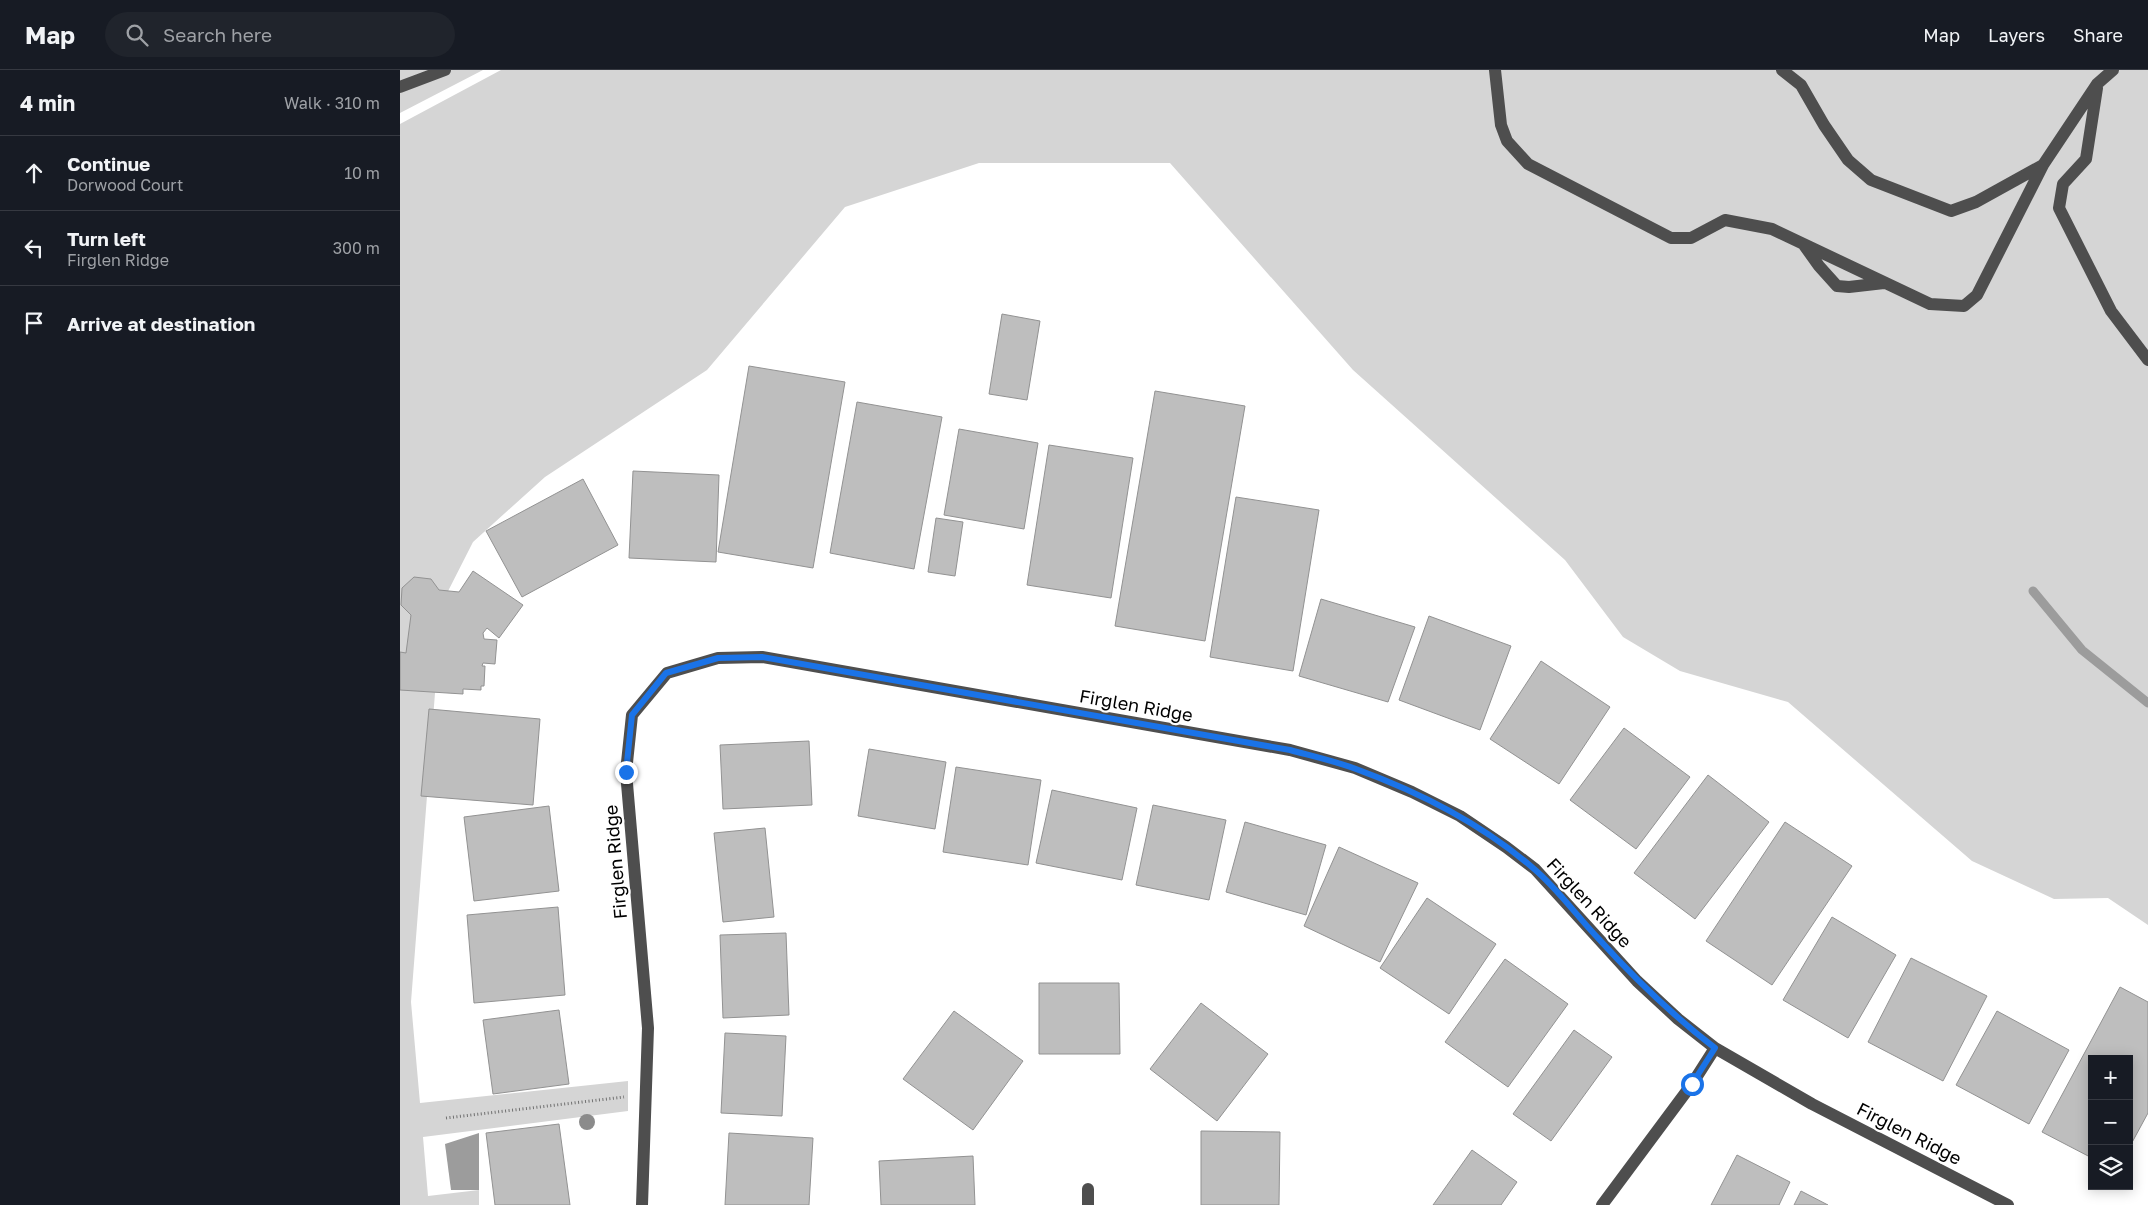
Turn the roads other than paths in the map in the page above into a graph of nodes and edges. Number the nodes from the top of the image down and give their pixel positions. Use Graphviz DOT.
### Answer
graph roads {
  1 [pos="445,70"];
  2 [pos="1495,70"];
  3 [pos="1782,70"];
  4 [pos="2113,70"];
  5 [pos="2097,84"];
  6 [pos="400,86"];
  7 [pos="2043,165"];
  8 [pos="1804,245"];
  9 [pos="1886,283"];
  10 [pos="2148,360"];
  11 [pos="1715,1048"];
  12 [pos="1088,1188"];
  13 [pos="642,1205"];
  14 [pos="1088,1205"];
  15 [pos="1602,1205"];
  16 [pos="2008,1205"];
  1 -- 6 [label="street"];
  2 -- 8 [label="street"];
  3 -- 7 [label="street"];
  4 -- 5 [label="street"];
  5 -- 7 [label="street"];
  5 -- 10 [label="street"];
  7 -- 9 [label="street"];
  8 -- 9 [label="street"];
  8 -- 9 [label="street"];
  11 -- 13 [label="street, Firglen Ridge"];
  11 -- 15 [label="street"];
  11 -- 16 [label="street, Firglen Ridge"];
  12 -- 14 [label="street"];
}
